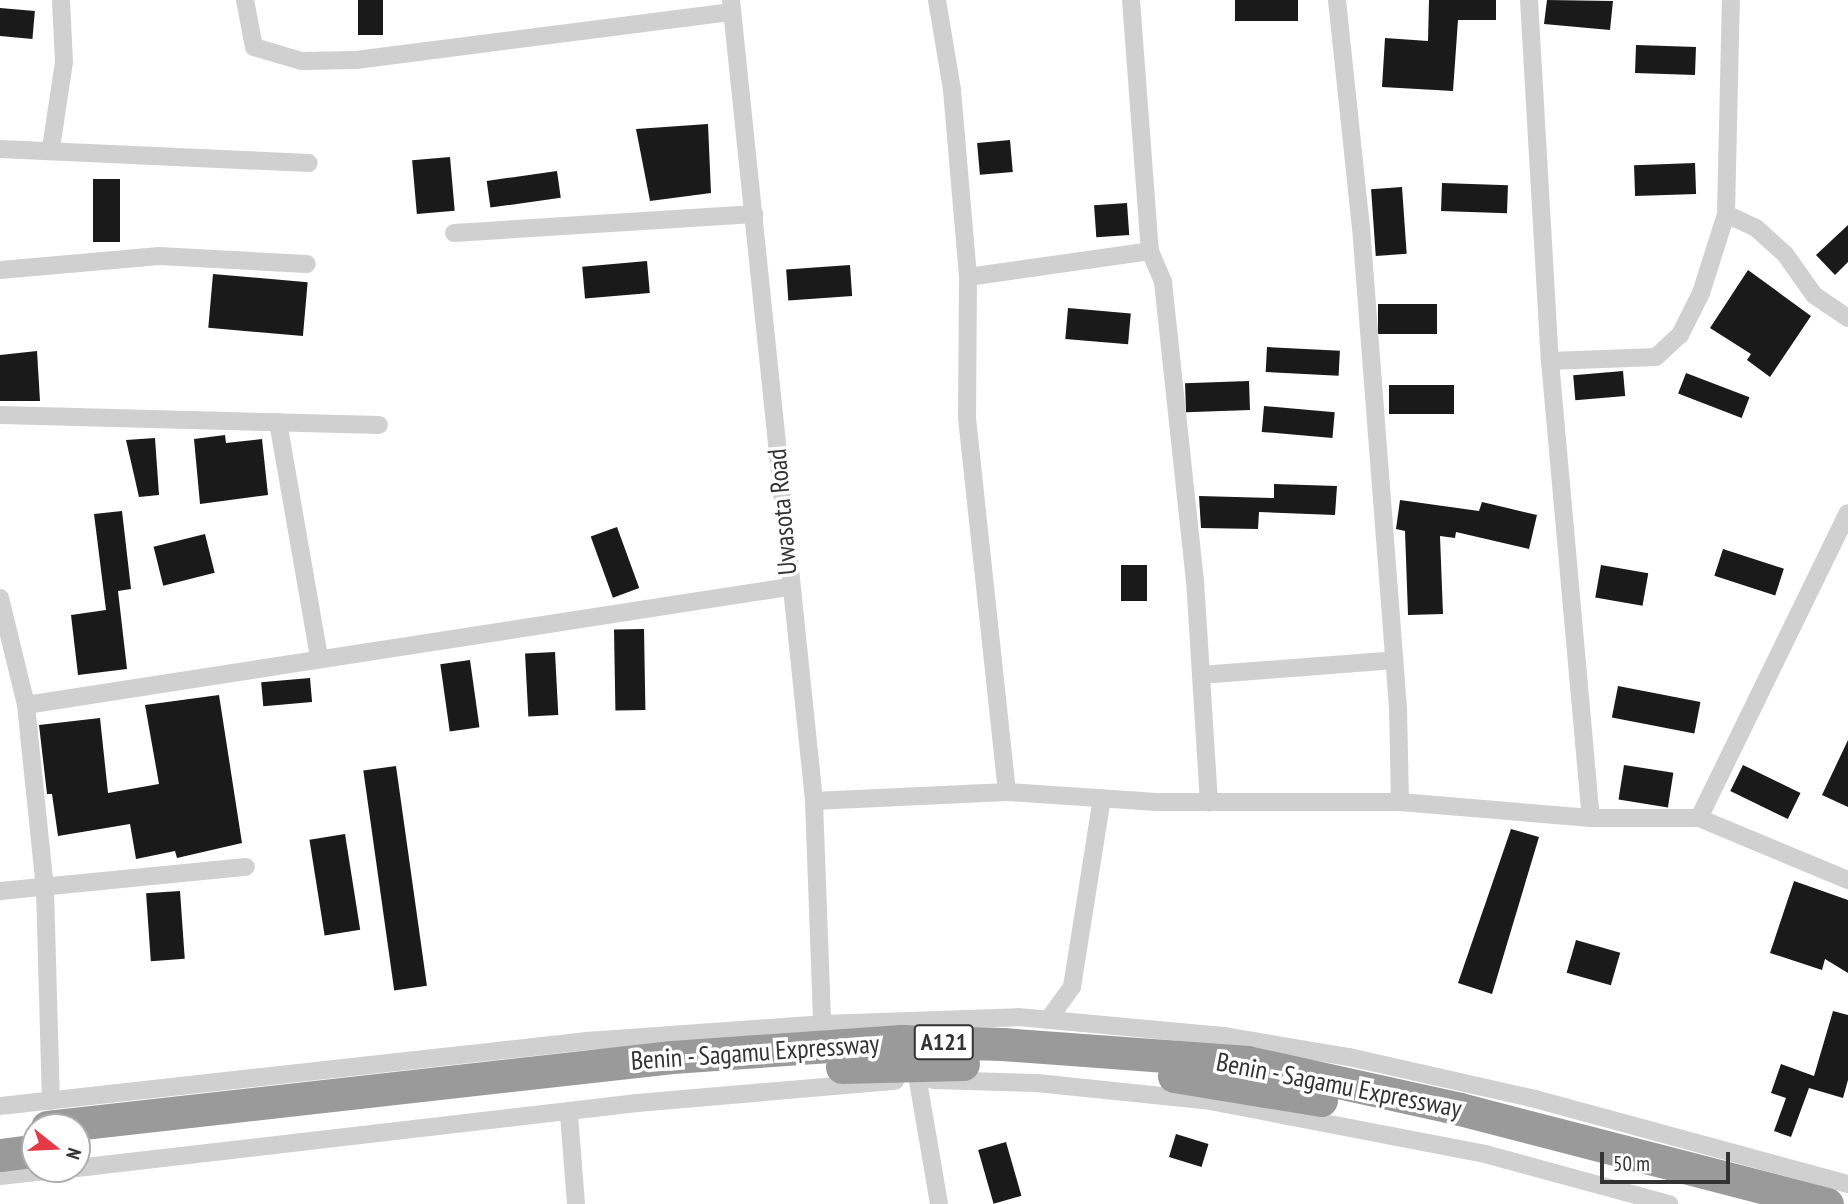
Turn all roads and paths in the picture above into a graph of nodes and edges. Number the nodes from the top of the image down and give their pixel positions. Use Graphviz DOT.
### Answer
graph roads {
  1 [pos="61,0"];
  2 [pos="245,0"];
  3 [pos="937,0"];
  4 [pos="1131,0"];
  5 [pos="1337,0"];
  6 [pos="1529,0"];
  7 [pos="1731,0"];
  8 [pos="732,6"];
  9 [pos="51,148"];
  10 [pos="0,149"];
  11 [pos="309,163"];
  12 [pos="754,214"];
  13 [pos="1726,215"];
  14 [pos="454,233"];
  15 [pos="1150,251"];
  16 [pos="307,264"];
  17 [pos="0,270"];
  18 [pos="968,277"];
  19 [pos="1848,318"];
  20 [pos="1550,361"];
  21 [pos="0,415"];
  22 [pos="278,422"];
  23 [pos="379,425"];
  24 [pos="1848,513"];
  25 [pos="788,587"];
  26 [pos="0,597"];
  27 [pos="319,658"];
  28 [pos="1394,660"];
  29 [pos="7,666"];
  30 [pos="1201,675"];
  31 [pos="26,705"];
  32 [pos="1007,792"];
  33 [pos="1102,799"];
  34 [pos="814,801"];
  35 [pos="1400,802"];
  36 [pos="1209,803"];
  37 [pos="1591,818"];
  38 [pos="1699,818"];
  39 [pos="246,867"];
  40 [pos="1848,880"];
  41 [pos="45,890"];
  42 [pos="0,891"];
  43 [pos="1048,1020"];
  44 [pos="822,1024"];
  45 [pos="918,1081"];
  46 [pos="0,1106"];
  47 [pos="24,1113"];
  48 [pos="44,1113"];
  49 [pos="86,1113"];
  50 [pos="91,1114"];
  51 [pos="569,1115"];
  52 [pos="21,1126"];
  53 [pos="0,1132"];
  54 [pos="91,1144"];
  55 [pos="21,1153"];
  56 [pos="0,1155"];
  57 [pos="1727,1164"];
  58 [pos="91,1166"];
  59 [pos="21,1174"];
  60 [pos="0,1176"];
  61 [pos="1848,1184"];
  62 [pos="576,1204"];
  63 [pos="939,1204"];
  64 [pos="1669,1204"];
  65 [pos="1746,1204"];
  66 [pos="1827,1204"];
  1 -- 9 [label="street"];
  2 -- 8 [label="street"];
  3 -- 18 [label="street"];
  4 -- 15 [label="street"];
  5 -- 28 [label="street"];
  6 -- 20 [label="street"];
  7 -- 13 [label="street"];
  8 -- 12 [label="street, Uwasota Road"];
  9 -- 10 [label="street"];
  9 -- 11 [label="street"];
  12 -- 14 [label="street"];
  12 -- 25 [label="street, Uwasota Road"];
  13 -- 19 [label="street"];
  13 -- 20 [label="street"];
  15 -- 18 [label="street"];
  15 -- 30 [label="street"];
  16 -- 17 [label="street"];
  18 -- 32 [label="street"];
  20 -- 37 [label="street"];
  21 -- 22 [label="street"];
  22 -- 23 [label="street"];
  22 -- 27 [label="street"];
  24 -- 38 [label="street"];
  25 -- 27 [label="street"];
  25 -- 34 [label="street, Uwasota Road"];
  26 -- 29 [label="street"];
  27 -- 31 [label="street"];
  28 -- 30 [label="street"];
  28 -- 35 [label="street"];
  29 -- 31 [label="street"];
  30 -- 36 [label="street"];
  31 -- 41 [label="street"];
  32 -- 33 [label="street"];
  32 -- 34 [label="street"];
  33 -- 36 [label="street"];
  33 -- 43 [label="street"];
  34 -- 44 [label="street, Uwasota Road"];
  35 -- 36 [label="street"];
  35 -- 37 [label="street"];
  37 -- 38 [label="street"];
  38 -- 40 [label="street"];
  39 -- 41 [label="street"];
  41 -- 42 [label="street"];
  41 -- 48 [label="street"];
  43 -- 44 [label="street"];
  43 -- 57 [label="street"];
  44 -- 49 [label="street"];
  45 -- 51 [label="street"];
  45 -- 63 [label="street"];
  45 -- 64 [label="street"];
  46 -- 47 [label="street"];
  50 -- 57 [label="highway, Benin - Sagamu Expressway / A121"];
  51 -- 58 [label="street"];
  51 -- 62 [label="street"];
  52 -- 53 [label="highway, Benin - Sagamu Expressway / A121"];
  54 -- 65 [label="highway, A121"];
  55 -- 56 [label="highway"];
  57 -- 61 [label="street"];
  57 -- 66 [label="highway, Benin - Sagamu Expressway / A121"];
  59 -- 60 [label="street"];
}
